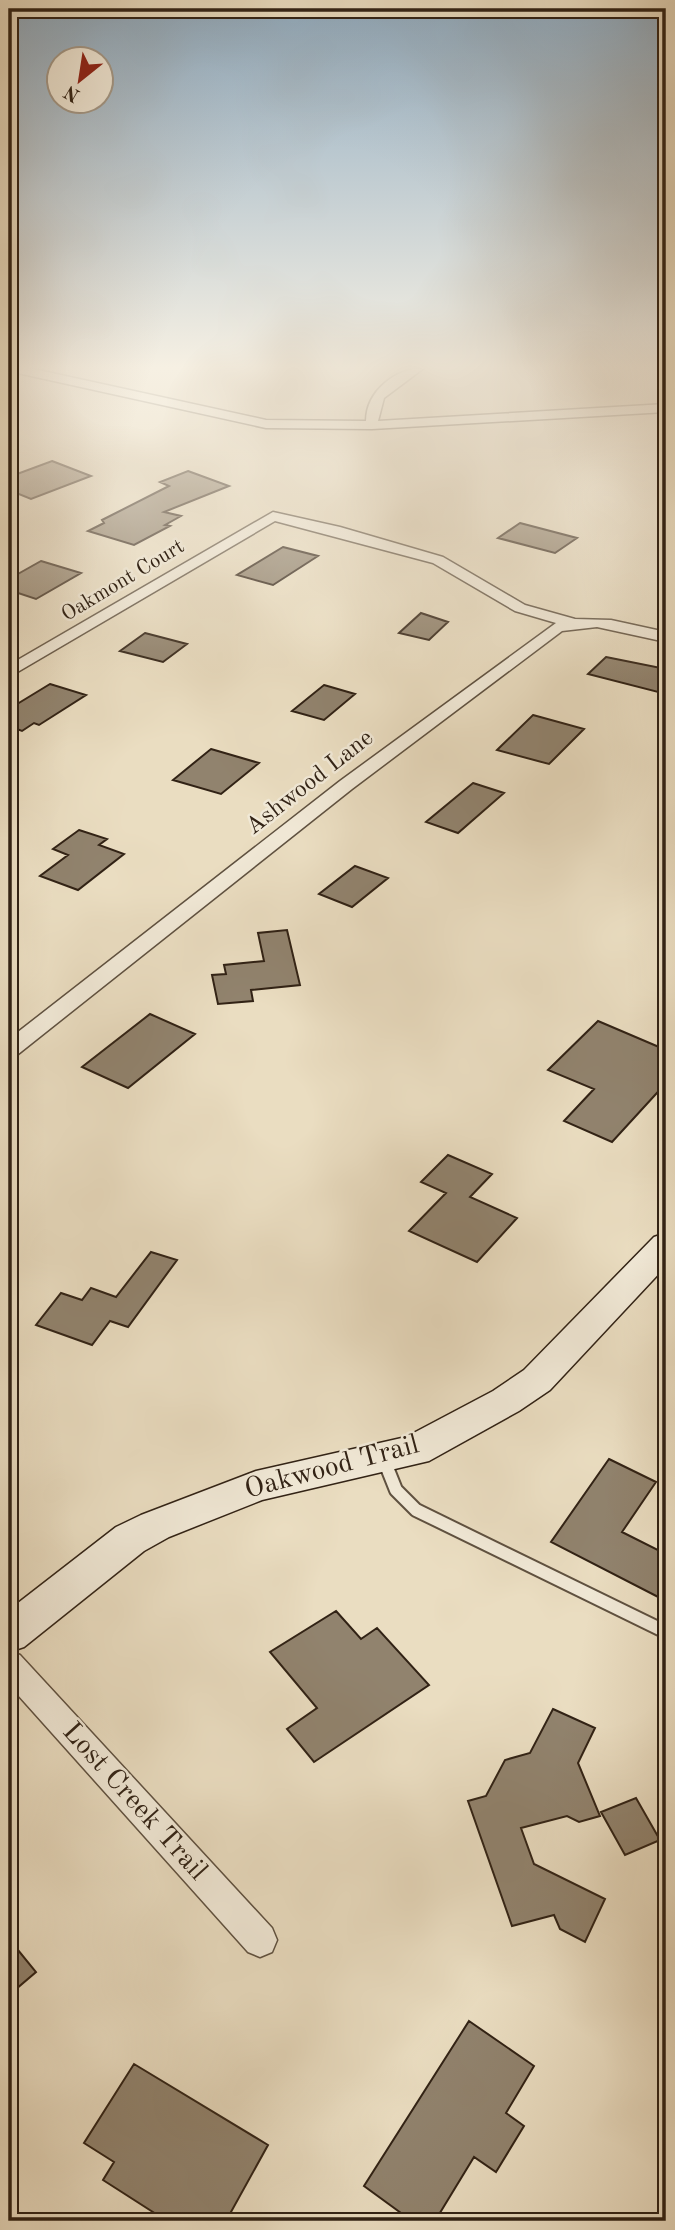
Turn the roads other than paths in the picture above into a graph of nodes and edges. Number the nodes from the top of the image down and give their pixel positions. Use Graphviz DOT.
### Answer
graph roads {
  1 [pos="570,622"];
  2 [pos="666,637"];
  3 [pos="9,672"];
  4 [pos="9,1050"];
  5 [pos="666,1245"];
  6 [pos="383,1457"];
  7 [pos="666,1632"];
  8 [pos="9,1634"];
  9 [pos="9,1664"];
  10 [pos="260,1940"];
  1 -- 2 [label="street"];
  1 -- 3 [label="street, Oakmont Court"];
  1 -- 4 [label="street, Ashwood Lane"];
  5 -- 6 [label="street, Oakwood Trail"];
  6 -- 7 [label="lane"];
  6 -- 8 [label="street, Oakwood Trail"];
  9 -- 10 [label="street, Lost Creek Trail"];
}
